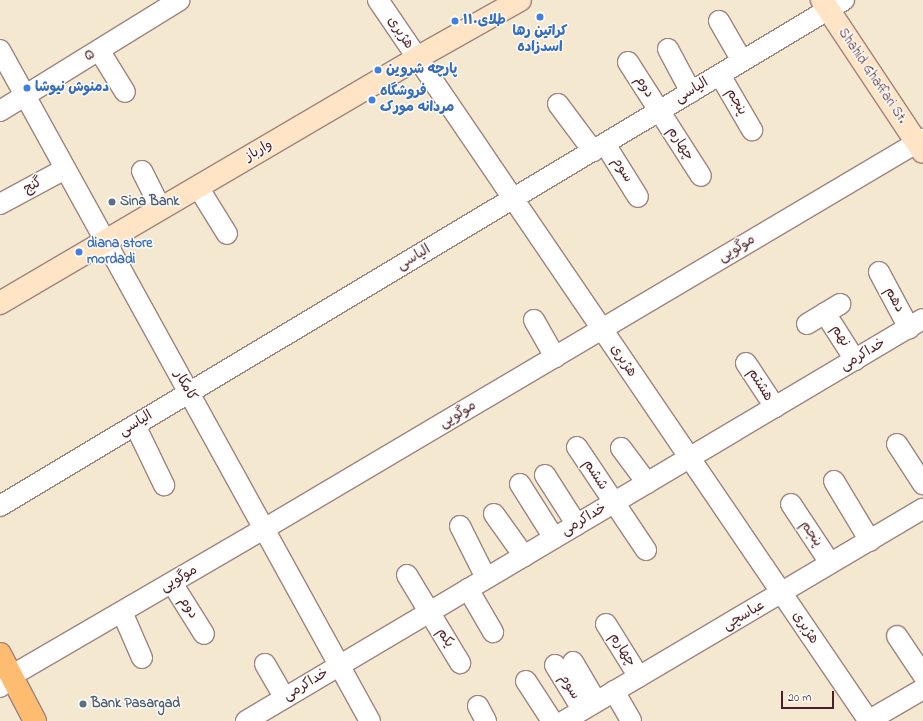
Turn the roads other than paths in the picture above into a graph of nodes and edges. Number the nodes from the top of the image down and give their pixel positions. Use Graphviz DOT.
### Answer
graph roads {
  1 [pos="180,0"];
  2 [pos="378,0"];
  3 [pos="520,0"];
  4 [pos="831,3"];
  5 [pos="719,21"];
  6 [pos="0,50"];
  7 [pos="100,50"];
  8 [pos="668,50"];
  9 [pos="417,58"];
  10 [pos="742,61"];
  11 [pos="628,62"];
  12 [pos="720,75"];
  13 [pos="125,92"];
  14 [pos="691,92"];
  15 [pos="25,96"];
  16 [pos="558,104"];
  17 [pos="0,111"];
  18 [pos="659,111"];
  19 [pos="752,130"];
  20 [pos="921,144"];
  21 [pos="599,147"];
  22 [pos="65,169"];
  23 [pos="142,171"];
  24 [pos="701,176"];
  25 [pos="198,187"];
  26 [pos="638,197"];
  27 [pos="513,199"];
  28 [pos="0,204"];
  29 [pos="161,209"];
  30 [pos="227,234"];
  31 [pos="105,241"];
  32 [pos="879,272"];
  33 [pos="0,303"];
  34 [pos="534,320"];
  35 [pos="807,324"];
  36 [pos="916,324"];
  37 [pos="602,330"];
  38 [pos="555,357"];
  39 [pos="855,360"];
  40 [pos="746,363"];
  41 [pos="189,393"];
  42 [pos="775,408"];
  43 [pos="135,425"];
  44 [pos="898,444"];
  45 [pos="577,447"];
  46 [pos="621,448"];
  47 [pos="689,458"];
  48 [pos="545,474"];
  49 [pos="834,482"];
  50 [pos="647,483"];
  51 [pos="520,484"];
  52 [pos="923,484"];
  53 [pos="164,485"];
  54 [pos="613,503"];
  55 [pos="791,504"];
  56 [pos="0,506"];
  57 [pos="923,509"];
  58 [pos="494,514"];
  59 [pos="577,525"];
  60 [pos="460,526"];
  61 [pos="264,529"];
  62 [pos="554,538"];
  63 [pos="870,541"];
  64 [pos="646,550"];
  65 [pos="524,556"];
  66 [pos="830,563"];
  67 [pos="407,574"];
  68 [pos="486,578"];
  69 [pos="172,583"];
  70 [pos="468,589"];
  71 [pos="782,594"];
  72 [pos="122,612"];
  73 [pos="429,612"];
  74 [pos="606,624"];
  75 [pos="493,632"];
  76 [pos="204,634"];
  77 [pos="897,636"];
  78 [pos="142,658"];
  79 [pos="460,663"];
  80 [pos="265,664"];
  81 [pos="564,664"];
  82 [pos="2,666"];
  83 [pos="340,666"];
  84 [pos="923,675"];
  85 [pos="638,677"];
  86 [pos="526,681"];
  87 [pos="923,689"];
  88 [pos="614,691"];
  89 [pos="285,698"];
  90 [pos="589,705"];
  91 [pos="35,721"];
  92 [pos="246,721"];
  93 [pos="370,721"];
  94 [pos="552,721"];
  95 [pos="564,721"];
  96 [pos="631,721"];
  97 [pos="869,721"];
  1 -- 7 [label="street, ۵"];
  2 -- 9 [label="street, هژبری"];
  3 -- 9 [label="main road, وارباز"];
  4 -- 10 [label="street, الیاسی"];
  4 -- 20 [label="main road, Shahid Ghaffari St."];
  5 -- 10 [label="street"];
  6 -- 15 [label="street, کامکار"];
  7 -- 13 [label="street"];
  7 -- 15 [label="street, ۵"];
  8 -- 14 [label="street"];
  9 -- 25 [label="main road, وارباز"];
  9 -- 27 [label="street, هژبری"];
  10 -- 12 [label="street, الیاسی"];
  11 -- 18 [label="street, دوم"];
  12 -- 14 [label="street, الیاسی"];
  12 -- 19 [label="street, پنجم"];
  14 -- 18 [label="street, الیاسی"];
  15 -- 17 [label="street, ۵"];
  15 -- 22 [label="street, کامکار"];
  16 -- 21 [label="street, سوم"];
  18 -- 21 [label="street, الیاسی"];
  18 -- 24 [label="street, چهارم"];
  20 -- 37 [label="street, موگویی"];
  21 -- 26 [label="street, سوم"];
  21 -- 27 [label="street, الیاسی"];
  22 -- 28 [label="street, گنج"];
  22 -- 31 [label="street, کامکار"];
  23 -- 29 [label="street"];
  25 -- 29 [label="main road, وارباز"];
  25 -- 30 [label="street"];
  27 -- 37 [label="street, هژبری"];
  27 -- 41 [label="street, الیاسی"];
  29 -- 31 [label="main road, وارباز"];
  31 -- 33 [label="main road, وارباز"];
  31 -- 41 [label="street, کامکار"];
  32 -- 36 [label="street, دهم"];
  34 -- 38 [label="street"];
  35 -- 39 [label="street, نهم"];
  36 -- 39 [label="street, خداکرمی"];
  37 -- 38 [label="street, موگویی"];
  37 -- 47 [label="street, هژبری"];
  38 -- 61 [label="street, موگویی"];
  39 -- 42 [label="street, خداکرمی"];
  40 -- 42 [label="street, هشتم"];
  41 -- 43 [label="street, الیاسی"];
  41 -- 61 [label="street, کامکار"];
  42 -- 47 [label="street, خداکرمی"];
  43 -- 53 [label="street"];
  43 -- 56 [label="street, الیاسی"];
  44 -- 52 [label="street"];
  45 -- 54 [label="street, ششم"];
  46 -- 50 [label="street"];
  47 -- 50 [label="street, خداکرمی"];
  47 -- 71 [label="street, هژبری"];
  48 -- 59 [label="street"];
  49 -- 63 [label="street"];
  50 -- 54 [label="street, خداکرمی"];
  51 -- 62 [label="street"];
  54 -- 59 [label="street, خداکرمی"];
  54 -- 64 [label="street"];
  55 -- 66 [label="street, پنجم"];
  57 -- 63 [label="street, عباسچی"];
  58 -- 65 [label="street"];
  59 -- 62 [label="street, خداکرمی"];
  60 -- 68 [label="street"];
  61 -- 69 [label="street, موگویی"];
  61 -- 83 [label="street, کامکار"];
  62 -- 65 [label="street, خداکرمی"];
  63 -- 66 [label="street, عباسچی"];
  65 -- 68 [label="street, خداکرمی"];
  66 -- 71 [label="street, عباسچی"];
  67 -- 73 [label="street, یکم"];
  68 -- 70 [label="street, خداکرمی"];
  69 -- 72 [label="street, موگویی"];
  69 -- 76 [label="street, دوم"];
  70 -- 73 [label="street, خداکرمی"];
  70 -- 75 [label="street"];
  71 -- 85 [label="street, عباسچی"];
  71 -- 97 [label="street, هژبری"];
  72 -- 78 [label="street"];
  72 -- 82 [label="street, موگویی"];
  73 -- 79 [label="street, یکم"];
  73 -- 83 [label="street, خداکرمی"];
  74 -- 85 [label="street, چهارم"];
  77 -- 84 [label="street"];
  80 -- 89 [label="street"];
  81 -- 90 [label="street, سوم"];
  82 -- 91 [label="main road"];
  83 -- 89 [label="street, خداکرمی"];
  83 -- 93 [label="street, کامکار"];
  85 -- 88 [label="street, عباسچی"];
  86 -- 94 [label="street"];
  87 -- 97 [label="street"];
  88 -- 90 [label="street, عباسچی"];
  88 -- 96 [label="street"];
  89 -- 92 [label="street, خداکرمی"];
  90 -- 95 [label="street, عباسچی"];
}
